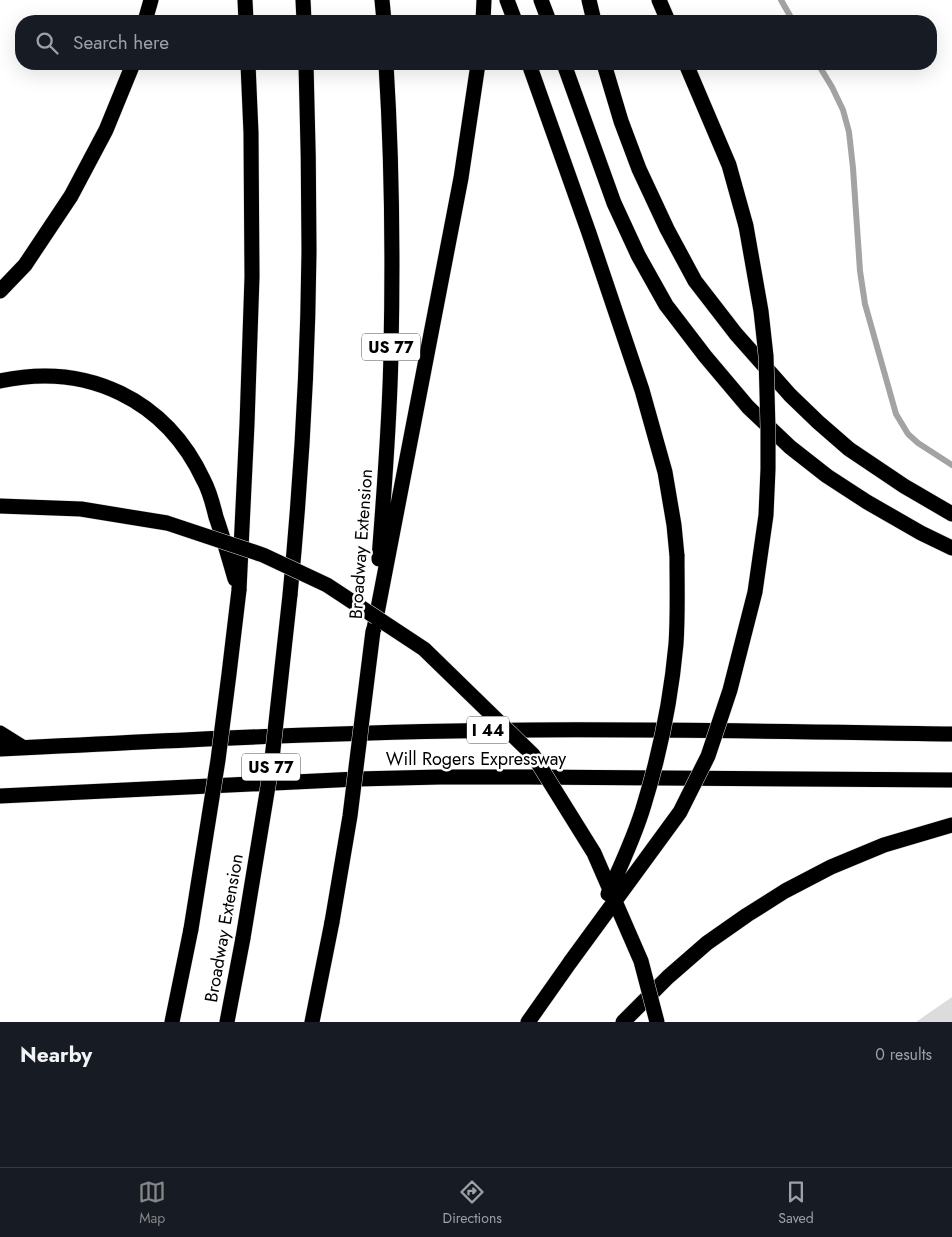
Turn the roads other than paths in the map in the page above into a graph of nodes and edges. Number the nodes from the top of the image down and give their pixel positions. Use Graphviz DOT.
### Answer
graph roads {
  1 [pos="151,0"];
  2 [pos="245,0"];
  3 [pos="303,0"];
  4 [pos="382,0"];
  5 [pos="484,0"];
  6 [pos="507,0"];
  7 [pos="541,0"];
  8 [pos="589,0"];
  9 [pos="659,0"];
  10 [pos="147,15"];
  11 [pos="246,15"];
  12 [pos="304,15"];
  13 [pos="383,15"];
  14 [pos="483,15"];
  15 [pos="512,15"];
  16 [pos="547,15"];
  17 [pos="593,15"];
  18 [pos="665,15"];
  19 [pos="131,70"];
  20 [pos="248,70"];
  21 [pos="306,70"];
  22 [pos="386,70"];
  23 [pos="477,70"];
  24 [pos="532,70"];
  25 [pos="566,70"];
  26 [pos="606,70"];
  27 [pos="689,70"];
  28 [pos="0,291"];
  29 [pos="0,381"];
  30 [pos="0,506"];
  31 [pos="952,514"];
  32 [pos="952,548"];
  33 [pos="238,590"];
  34 [pos="373,631"];
  35 [pos="0,733"];
  36 [pos="952,734"];
  37 [pos="24,748"];
  38 [pos="0,749"];
  39 [pos="952,780"];
  40 [pos="0,796"];
  41 [pos="952,826"];
  42 [pos="571,961"];
  43 [pos="172,1022"];
  44 [pos="227,1022"];
  45 [pos="312,1022"];
  46 [pos="528,1022"];
  47 [pos="623,1022"];
  48 [pos="657,1022"];
  1 -- 10 [label="highway"];
  2 -- 11 [label="highway"];
  3 -- 12 [label="highway"];
  4 -- 13 [label="highway"];
  5 -- 14 [label="highway"];
  6 -- 15 [label="highway"];
  7 -- 16 [label="highway"];
  8 -- 17 [label="highway"];
  9 -- 18 [label="highway"];
  19 -- 28 [label="highway"];
  20 -- 33 [label="highway"];
  21 -- 44 [label="highway, Broadway Extension / US 77, bridge"];
  22 -- 34 [label="highway, Broadway Extension / US 77"];
  23 -- 34 [label="highway"];
  24 -- 42 [label="highway, bridge"];
  25 -- 32 [label="highway"];
  26 -- 31 [label="highway"];
  27 -- 42 [label="highway, bridge"];
  29 -- 33 [label="highway"];
  30 -- 48 [label="highway, bridge"];
  33 -- 43 [label="highway, bridge"];
  34 -- 45 [label="highway, Broadway Extension / US 77, bridge"];
  35 -- 37 [label="highway"];
  36 -- 37 [label="highway, Will Rogers Expressway / I 44"];
  37 -- 38 [label="highway, Will Rogers Expressway / I 44"];
  39 -- 40 [label="highway, Will Rogers Expressway"];
  41 -- 47 [label="highway"];
  42 -- 46 [label="highway"];
}
